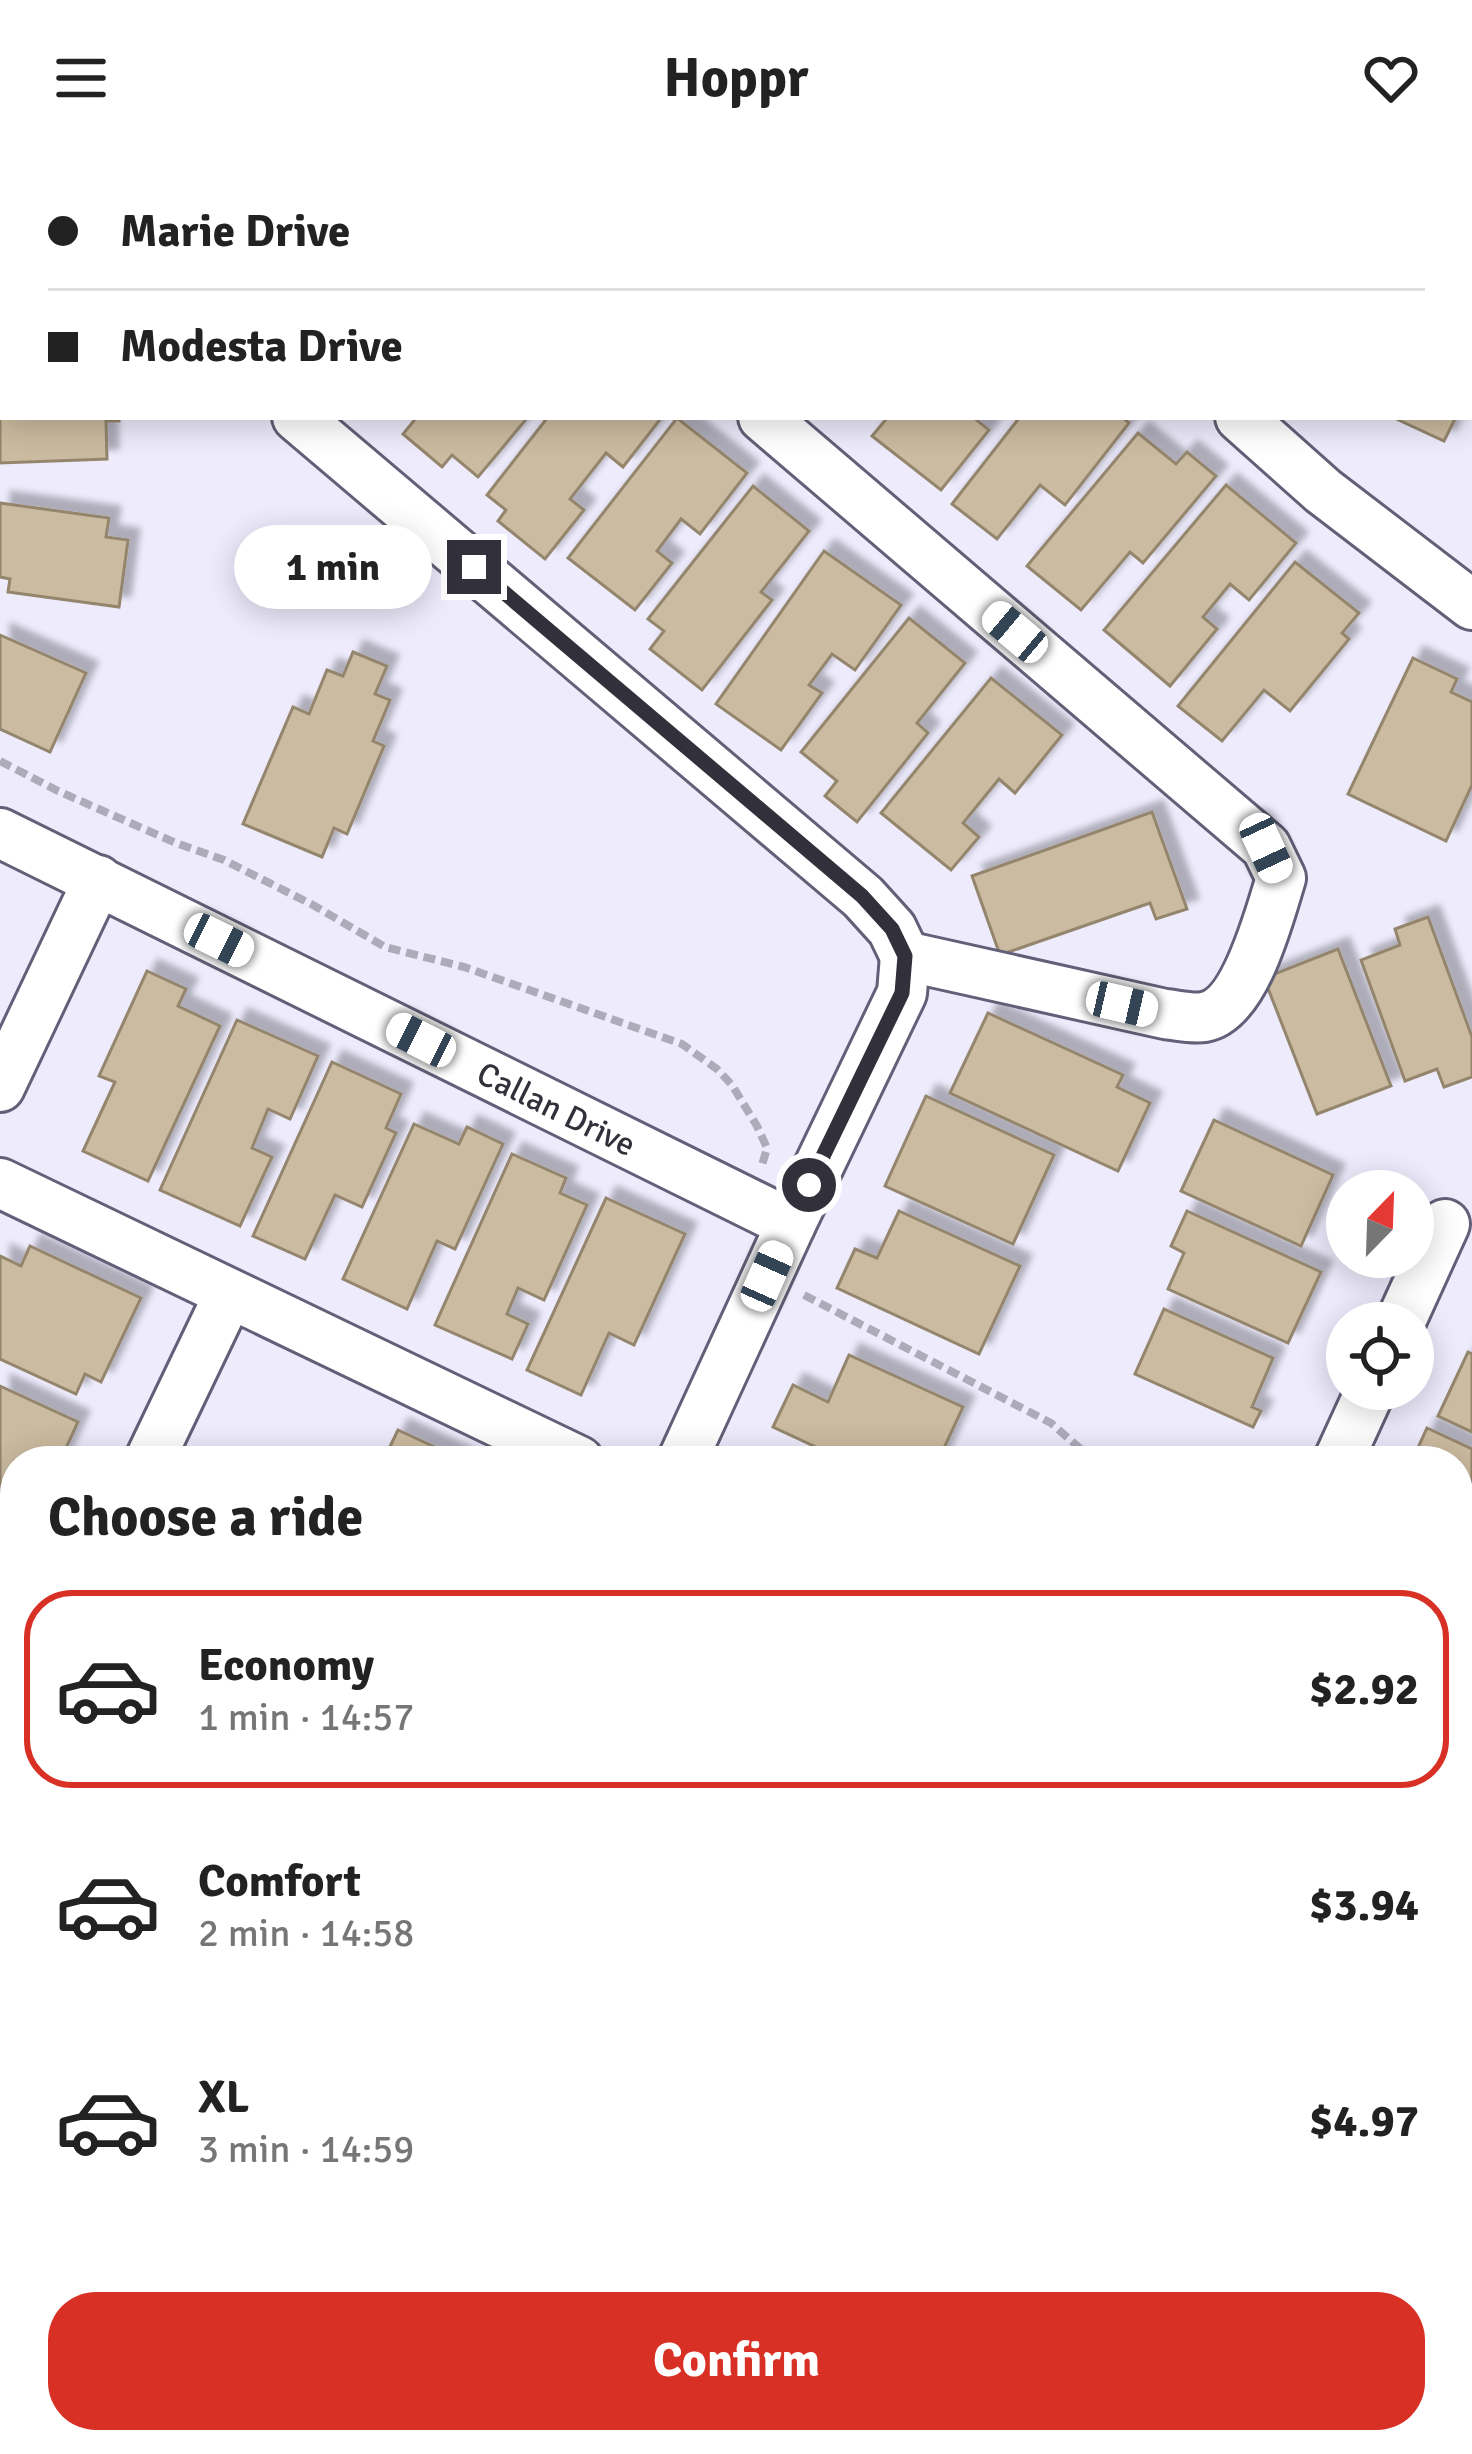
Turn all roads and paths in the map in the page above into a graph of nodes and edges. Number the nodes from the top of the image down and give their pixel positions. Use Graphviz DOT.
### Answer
graph roads {
  1 [pos="301,420"];
  2 [pos="767,420"];
  3 [pos="1243,420"];
  4 [pos="1472,605"];
  5 [pos="0,761"];
  6 [pos="0,832"];
  7 [pos="98,880"];
  8 [pos="905,956"];
  9 [pos="0,1087"];
  10 [pos="762,1165"];
  11 [pos="0,1183"];
  12 [pos="791,1223"];
  13 [pos="1445,1224"];
  14 [pos="230,1294"];
  15 [pos="803,1295"];
  16 [pos="1410,1302"];
  17 [pos="1361,1410"];
  18 [pos="156,1446"];
  19 [pos="548,1446"];
  20 [pos="689,1446"];
  21 [pos="1077,1446"];
  22 [pos="1345,1446"];
  1 -- 8 [label="street"];
  2 -- 8 [label="street"];
  3 -- 4 [label="street"];
  5 -- 10 [label="path"];
  6 -- 7 [label="street, Callan Drive"];
  7 -- 9 [label="street"];
  7 -- 12 [label="street, Callan Drive"];
  8 -- 12 [label="street"];
  11 -- 14 [label="street"];
  12 -- 20 [label="street"];
  13 -- 16 [label="street"];
  14 -- 18 [label="street"];
  14 -- 19 [label="street"];
  15 -- 21 [label="path"];
  17 -- 22 [label="street"];
}
